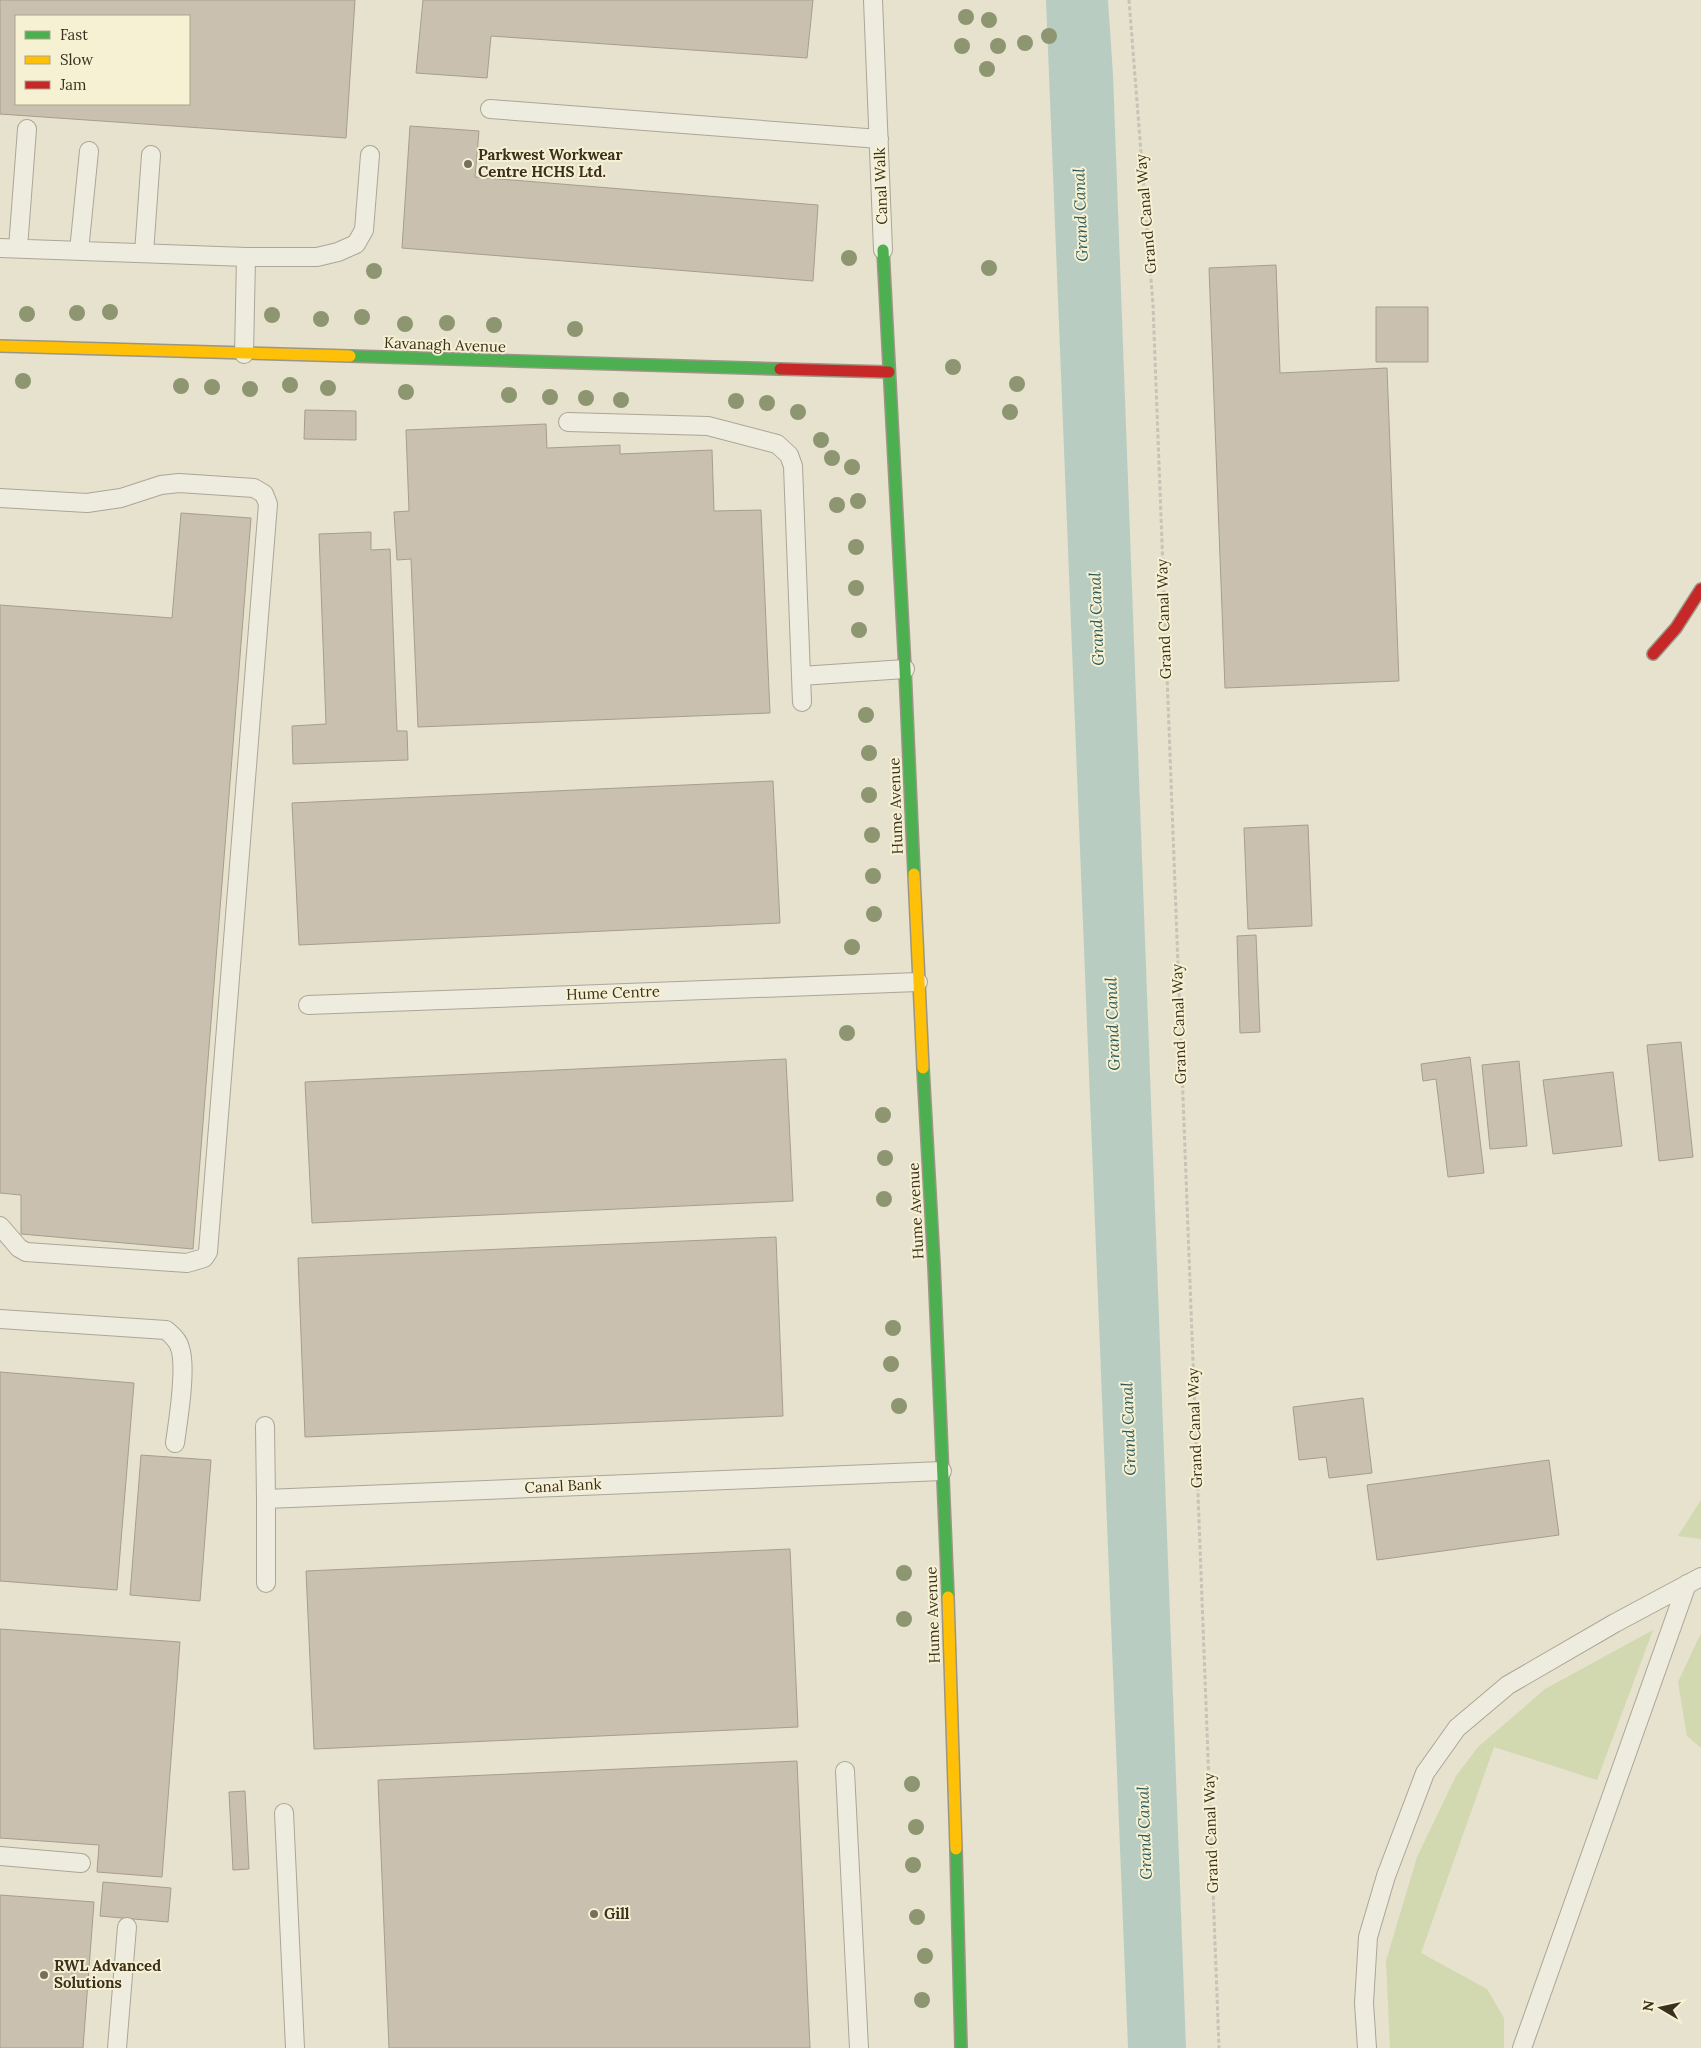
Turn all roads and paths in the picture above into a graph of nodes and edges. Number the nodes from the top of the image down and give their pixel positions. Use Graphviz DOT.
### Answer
graph roads {
  1 [pos="873,0"];
  2 [pos="1129,0"];
  3 [pos="490,109"];
  4 [pos="27,129"];
  5 [pos="879,139"];
  6 [pos="89,151"];
  7 [pos="151,154"];
  8 [pos="370,155"];
  9 [pos="0,248"];
  10 [pos="18,248"];
  11 [pos="883,250"];
  12 [pos="79,251"];
  13 [pos="144,253"];
  14 [pos="246,257"];
  15 [pos="0,346"];
  16 [pos="244,354"];
  17 [pos="889,372"];
  18 [pos="568,422"];
  19 [pos="0,498"];
  20 [pos="1701,589"];
  21 [pos="1653,654"];
  22 [pos="905,669"];
  23 [pos="801,676"];
  24 [pos="802,702"];
  25 [pos="918,982"];
  26 [pos="308,1005"];
  27 [pos="0,1226"];
  28 [pos="0,1319"];
  29 [pos="265,1426"];
  30 [pos="176,1444"];
  31 [pos="942,1471"];
  32 [pos="266,1499"];
  33 [pos="1694,1580"];
  34 [pos="266,1583"];
  35 [pos="845,1771"];
  36 [pos="284,1813"];
  37 [pos="0,1856"];
  38 [pos="81,1863"];
  39 [pos="127,1927"];
  40 [pos="117,2048"];
  41 [pos="295,2048"];
  42 [pos="859,2048"];
  43 [pos="961,2048"];
  44 [pos="1219,2048"];
  45 [pos="1367,2048"];
  46 [pos="1522,2048"];
  1 -- 5 [label="lane, Canal Walk"];
  2 -- 44 [label="path, Grand Canal Way"];
  3 -- 5 [label="lane"];
  4 -- 10 [label="lane"];
  5 -- 11 [label="lane, Canal Walk"];
  6 -- 12 [label="lane"];
  7 -- 13 [label="lane"];
  8 -- 14 [label="lane"];
  9 -- 10 [label="lane"];
  10 -- 12 [label="lane"];
  11 -- 17 [label="street, Canal Walk"];
  12 -- 13 [label="lane"];
  13 -- 14 [label="lane"];
  14 -- 16 [label="lane"];
  15 -- 16 [label="street, Kavanagh Avenue"];
  16 -- 17 [label="street, Kavanagh Avenue"];
  17 -- 22 [label="street, Hume Avenue"];
  18 -- 23 [label="lane"];
  19 -- 27 [label="lane"];
  20 -- 21 [label="street"];
  22 -- 23 [label="lane"];
  22 -- 25 [label="street, Hume Avenue"];
  23 -- 24 [label="lane"];
  25 -- 26 [label="lane, Hume Centre"];
  25 -- 31 [label="street, Hume Avenue"];
  28 -- 30 [label="lane"];
  29 -- 32 [label="lane"];
  31 -- 32 [label="lane, Canal Bank"];
  31 -- 43 [label="street, Hume Avenue"];
  32 -- 34 [label="lane"];
  33 -- 45 [label="lane"];
  33 -- 46 [label="lane"];
  35 -- 42 [label="lane"];
  36 -- 41 [label="lane"];
  37 -- 38 [label="lane"];
  39 -- 40 [label="lane"];
}
